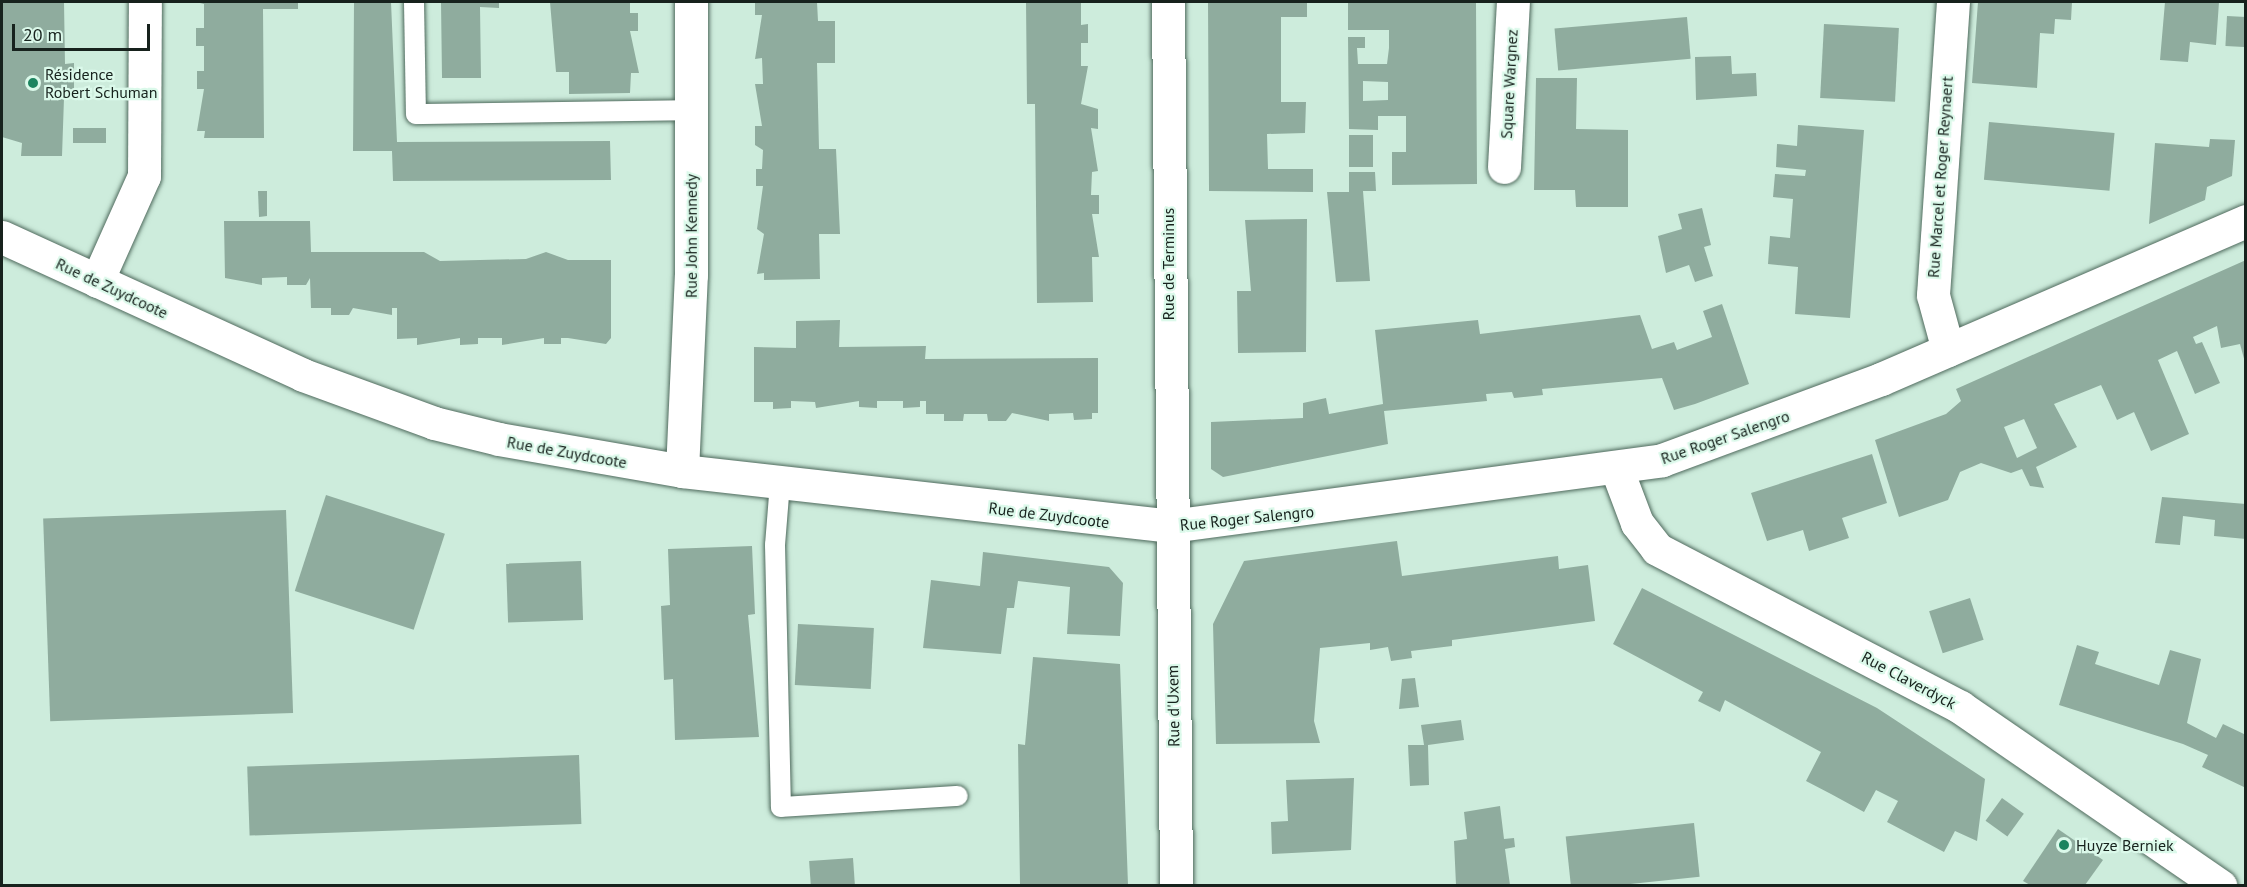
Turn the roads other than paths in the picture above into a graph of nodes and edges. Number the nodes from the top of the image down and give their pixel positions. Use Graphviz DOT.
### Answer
graph roads {
  1 [pos="145,2"];
  2 [pos="414,2"];
  3 [pos="690,2"];
  4 [pos="1168,2"];
  5 [pos="1513,2"];
  6 [pos="1953,2"];
  7 [pos="691,110"];
  8 [pos="1504,167"];
  9 [pos="2246,221"];
  10 [pos="2,237"];
  11 [pos="97,281"];
  12 [pos="1948,350"];
  13 [pos="1617,470"];
  14 [pos="682,471"];
  15 [pos="780,483"];
  16 [pos="1170,526"];
  17 [pos="958,796"];
  18 [pos="1176,885"];
  19 [pos="2220,885"];
  1 -- 11 [label="street"];
  2 -- 7 [label="lane"];
  3 -- 7 [label="street, Rue John Kennedy"];
  4 -- 16 [label="street, Rue de Terminus"];
  5 -- 8 [label="street, Square Wargnez"];
  6 -- 12 [label="street, Rue Marcel et Roger Reynaert"];
  7 -- 14 [label="street, Rue John Kennedy"];
  9 -- 12 [label="street, Rue Roger Salengro"];
  10 -- 11 [label="street, Rue de Zuydcoote"];
  11 -- 14 [label="street, Rue de Zuydcoote"];
  12 -- 13 [label="street, Rue Roger Salengro"];
  13 -- 16 [label="street, Rue Roger Salengro"];
  13 -- 19 [label="street, Rue Claverdyck"];
  14 -- 15 [label="street, Rue de Zuydcoote"];
  15 -- 16 [label="street, Rue de Zuydcoote"];
  15 -- 17 [label="lane"];
  16 -- 18 [label="street, Rue d'Uxem"];
}
